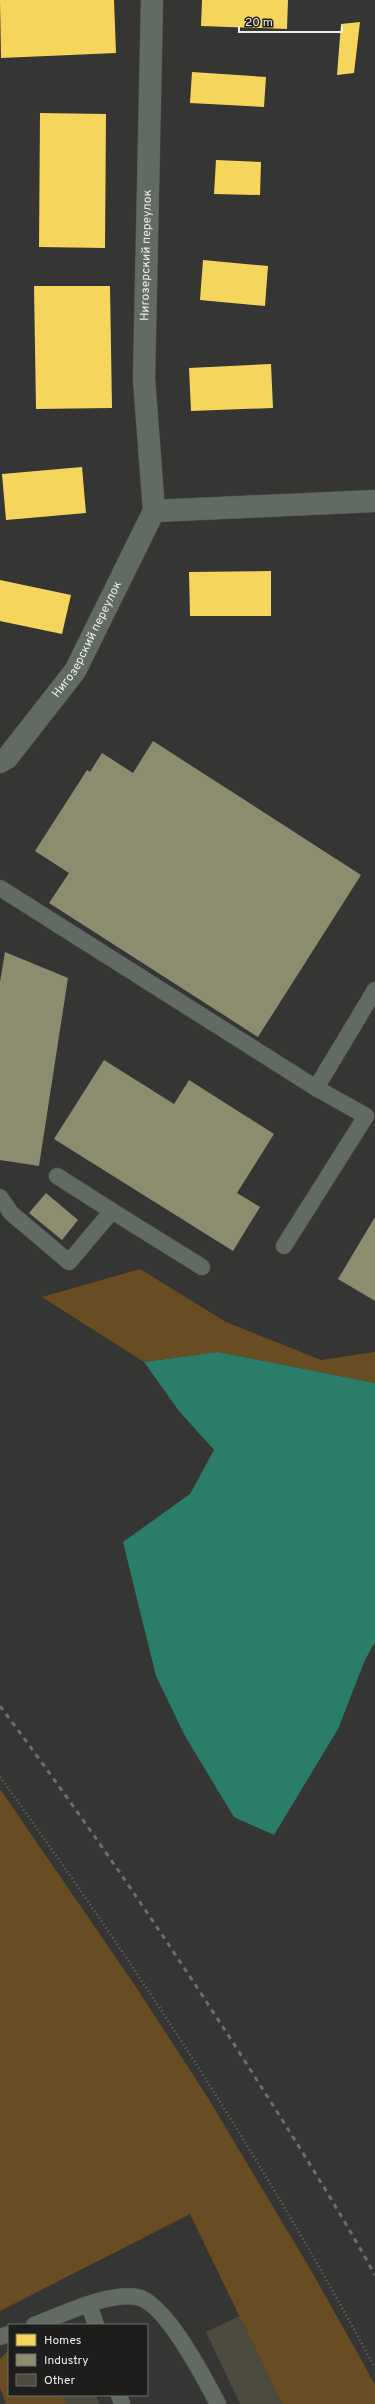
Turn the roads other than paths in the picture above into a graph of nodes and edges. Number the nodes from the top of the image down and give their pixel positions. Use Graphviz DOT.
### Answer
graph roads {
  1 [pos="152,0"];
  2 [pos="375,501"];
  3 [pos="154,511"];
  4 [pos="3,760"];
  5 [pos="0,888"];
  6 [pos="375,990"];
  7 [pos="316,1088"];
  8 [pos="370,1118"];
  9 [pos="57,1176"];
  10 [pos="0,1197"];
  11 [pos="112,1211"];
  12 [pos="284,1246"];
  13 [pos="202,1267"];
  14 [pos="89,2305"];
  15 [pos="37,2324"];
  16 [pos="96,2324"];
  17 [pos="218,2404"];
  1 -- 3 [label="street, Нигозерский переулок"];
  2 -- 3 [label="street"];
  3 -- 4 [label="street, Нигозерский переулок"];
  5 -- 7 [label="lane"];
  6 -- 7 [label="lane"];
  7 -- 8 [label="lane"];
  8 -- 12 [label="lane"];
  9 -- 11 [label="lane"];
  10 -- 11 [label="lane"];
  11 -- 13 [label="lane"];
  14 -- 15 [label="lane"];
  14 -- 16 [label="lane"];
  14 -- 17 [label="lane"];
}
